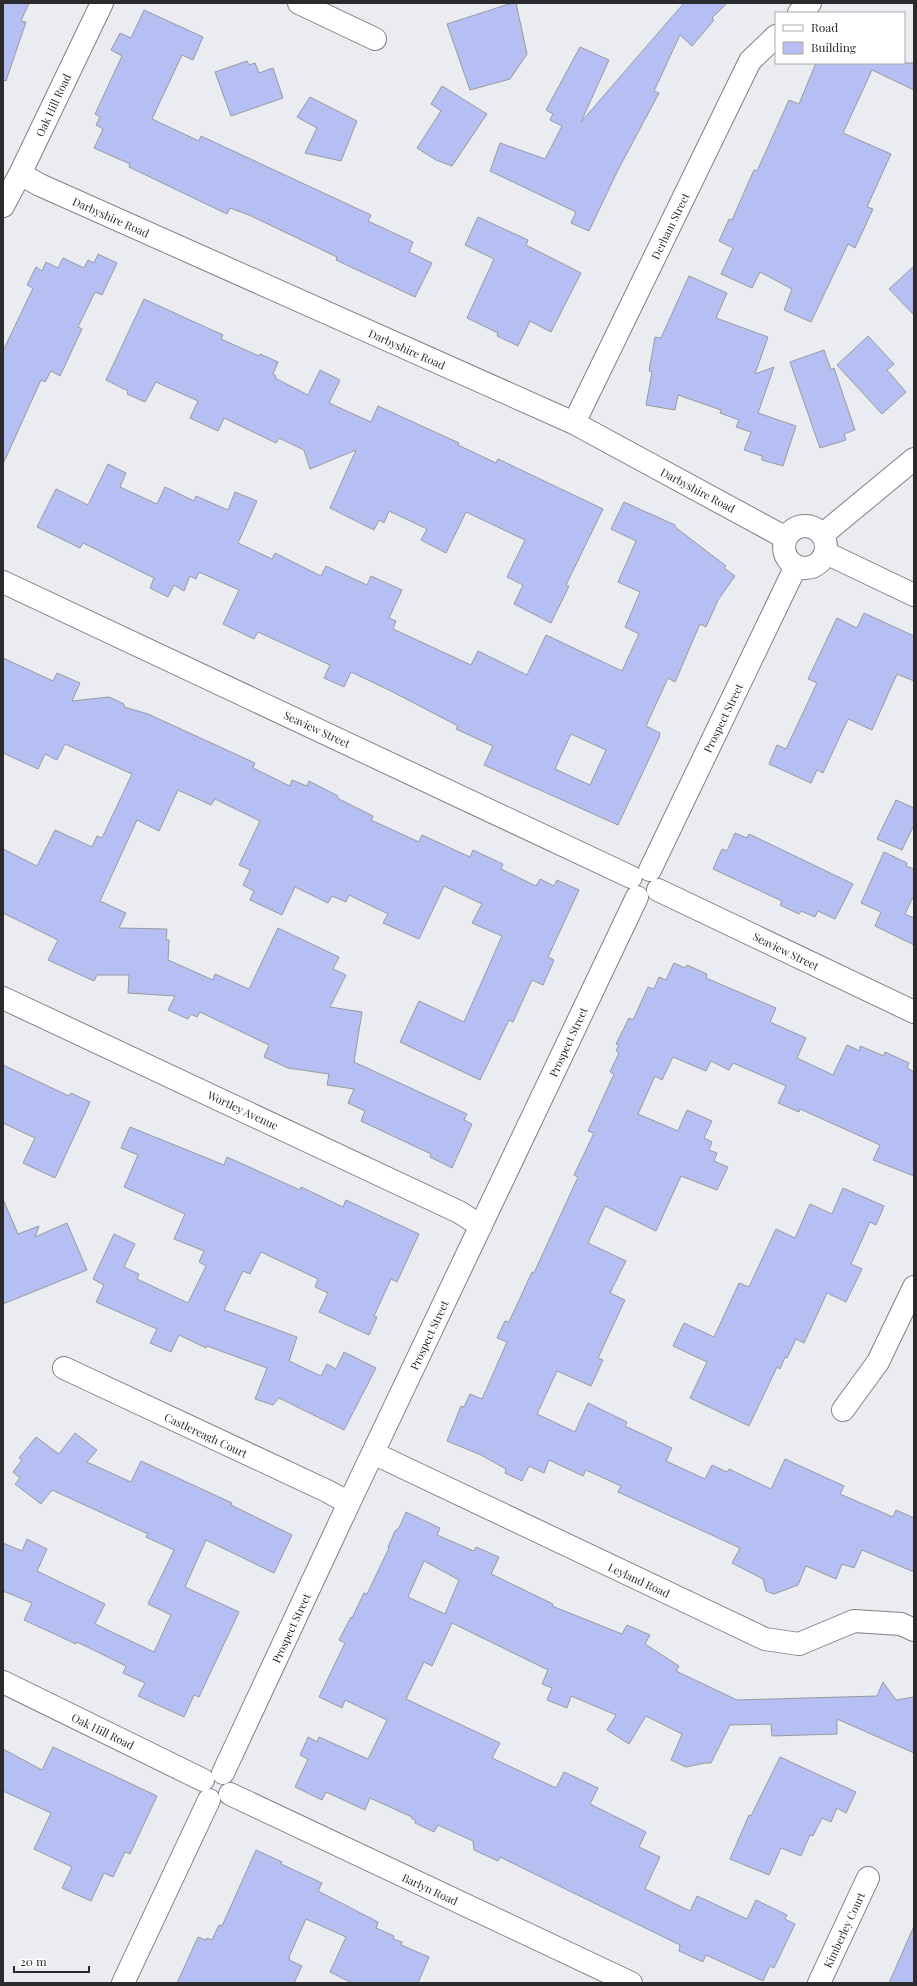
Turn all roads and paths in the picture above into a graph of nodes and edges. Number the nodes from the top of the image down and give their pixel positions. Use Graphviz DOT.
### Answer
graph roads {
  1 [pos="102,3"];
  2 [pos="299,3"];
  3 [pos="810,3"];
  4 [pos="800,12"];
  5 [pos="775,37"];
  6 [pos="375,39"];
  7 [pos="20,174"];
  8 [pos="3,206"];
  9 [pos="574,423"];
  10 [pos="914,459"];
  11 [pos="786,538"];
  12 [pos="824,544"];
  13 [pos="796,566"];
  14 [pos="3,582"];
  15 [pos="914,595"];
  16 [pos="639,881"];
  17 [pos="3,998"];
  18 [pos="914,1012"];
  19 [pos="481,1226"];
  20 [pos="914,1287"];
  21 [pos="64,1368"];
  22 [pos="843,1410"];
  23 [pos="373,1453"];
  24 [pos="349,1503"];
  25 [pos="914,1630"];
  26 [pos="3,1682"];
  27 [pos="216,1787"];
  28 [pos="868,1878"];
  29 [pos="123,1983"];
  30 [pos="631,1983"];
  31 [pos="819,1983"];
  1 -- 7 [label="street, Oak Hill Road"];
  2 -- 6 [label="street"];
  3 -- 4 [label="street"];
  5 -- 9 [label="street, Derham Street"];
  7 -- 8 [label="street, Oak Hill Road"];
  7 -- 9 [label="street, Darbyshire Road"];
  9 -- 11 [label="street, Darbyshire Road"];
  10 -- 12 [label="street"];
  11 -- 12 [label="street"];
  11 -- 13 [label="street"];
  12 -- 13 [label="street"];
  12 -- 15 [label="street"];
  13 -- 16 [label="street, Prospect Street"];
  14 -- 16 [label="street, Seaview Street"];
  16 -- 18 [label="street, Seaview Street"];
  16 -- 19 [label="street, Prospect Street"];
  17 -- 19 [label="street, Wortley Avenue"];
  19 -- 23 [label="street, Prospect Street"];
  20 -- 22 [label="street"];
  21 -- 24 [label="street, Castlereagh Court"];
  23 -- 24 [label="street, Prospect Street"];
  23 -- 25 [label="street, Leyland Road"];
  24 -- 27 [label="street, Prospect Street"];
  26 -- 27 [label="street, Oak Hill Road"];
  27 -- 29 [label="street, Prospect Street"];
  27 -- 30 [label="street, Barlyn Road"];
  28 -- 31 [label="street, Kimberley Court"];
}
